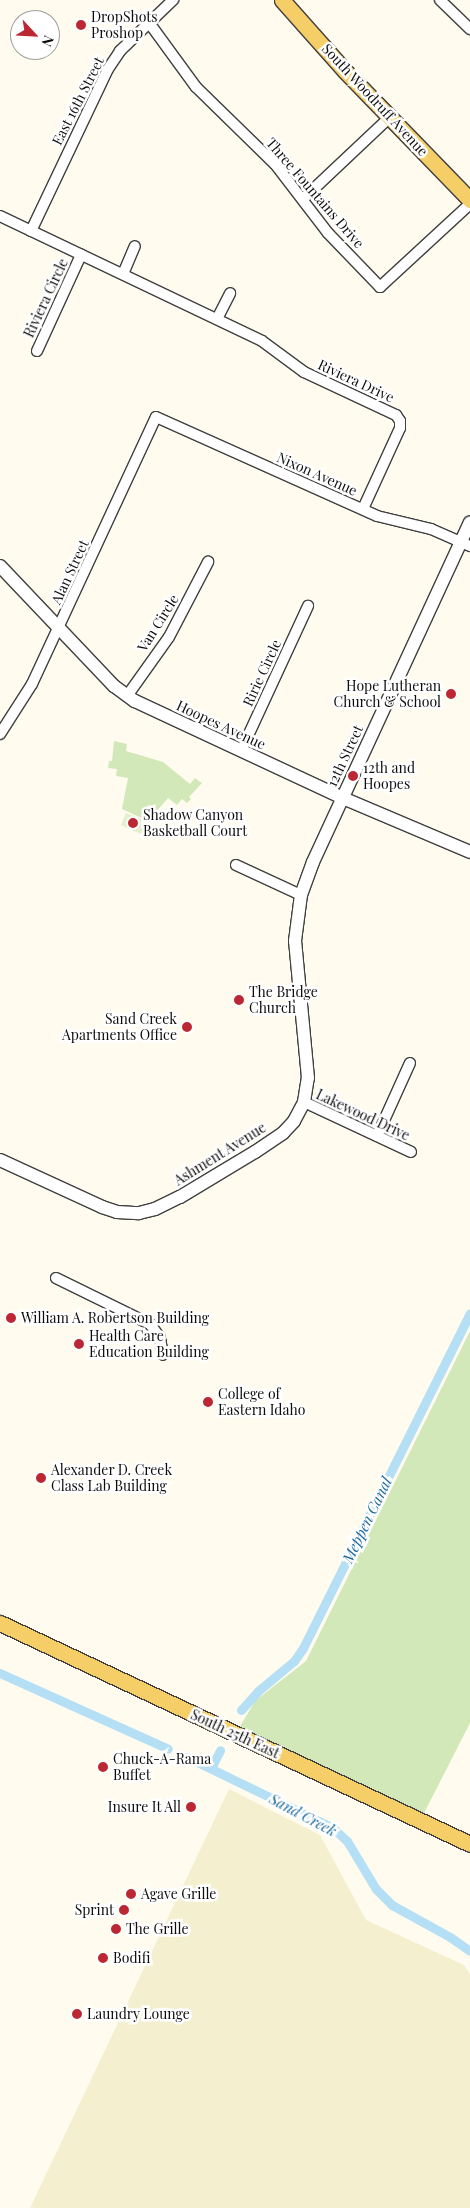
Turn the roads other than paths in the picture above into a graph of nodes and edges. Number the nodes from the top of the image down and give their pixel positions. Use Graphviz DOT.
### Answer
graph roads {
  1 [pos="173,0"];
  2 [pos="282,0"];
  3 [pos="440,0"];
  4 [pos="150,24"];
  5 [pos="470,29"];
  6 [pos="390,117"];
  7 [pos="302,199"];
  8 [pos="470,200"];
  9 [pos="470,204"];
  10 [pos="0,216"];
  11 [pos="30,231"];
  12 [pos="135,246"];
  13 [pos="81,255"];
  14 [pos="122,274"];
  15 [pos="230,293"];
  16 [pos="217,319"];
  17 [pos="37,351"];
  18 [pos="156,416"];
  19 [pos="363,509"];
  20 [pos="470,522"];
  21 [pos="466,544"];
  22 [pos="208,562"];
  23 [pos="0,566"];
  24 [pos="308,606"];
  25 [pos="59,626"];
  26 [pos="127,696"];
  27 [pos="0,734"];
  28 [pos="241,751"];
  29 [pos="342,798"];
  30 [pos="470,852"];
  31 [pos="236,865"];
  32 [pos="301,895"];
  33 [pos="410,1063"];
  34 [pos="304,1102"];
  35 [pos="377,1136"];
  36 [pos="411,1152"];
  37 [pos="0,1160"];
  38 [pos="56,1278"];
  39 [pos="163,1355"];
  40 [pos="0,1623"];
  41 [pos="470,1844"];
  1 -- 4 [label="street, East 16th Street"];
  2 -- 6 [label="main road, South Woodruff Avenue"];
  3 -- 5 [label="street"];
  4 -- 7 [label="street, Three Fountains Drive"];
  4 -- 11 [label="street, East 16th Street"];
  6 -- 7 [label="street"];
  6 -- 8 [label="main road, South Woodruff Avenue"];
  7 -- 9 [label="street, Three Fountains Drive"];
  10 -- 11 [label="street, Riviera Drive"];
  11 -- 13 [label="street, Riviera Drive"];
  12 -- 14 [label="street"];
  13 -- 14 [label="street, Riviera Drive"];
  13 -- 17 [label="street, Riviera Circle"];
  14 -- 16 [label="street, Riviera Drive"];
  15 -- 16 [label="street"];
  16 -- 19 [label="street, Riviera Drive"];
  18 -- 19 [label="street, Nixon Avenue"];
  18 -- 25 [label="street, Alan Street"];
  19 -- 21 [label="street, Nixon Avenue"];
  20 -- 21 [label="street, 12th Street"];
  21 -- 29 [label="street, 12th Street"];
  22 -- 26 [label="street, Van Circle"];
  23 -- 25 [label="street, Hoopes Avenue"];
  24 -- 28 [label="street, Ririe Circle"];
  25 -- 26 [label="street, Hoopes Avenue"];
  25 -- 27 [label="street, Alan Street"];
  26 -- 28 [label="street, Hoopes Avenue"];
  28 -- 29 [label="street, Hoopes Avenue"];
  29 -- 30 [label="street, Hoopes Avenue"];
  29 -- 32 [label="street, 12th Street"];
  31 -- 32 [label="street"];
  32 -- 34 [label="street, Ashment Avenue"];
  33 -- 35 [label="street"];
  34 -- 35 [label="street, Lakewood Drive"];
  34 -- 37 [label="street, Ashment Avenue"];
  35 -- 36 [label="street, Lakewood Drive"];
  38 -- 39 [label="street"];
  40 -- 41 [label="main road, South 25th East"];
}
